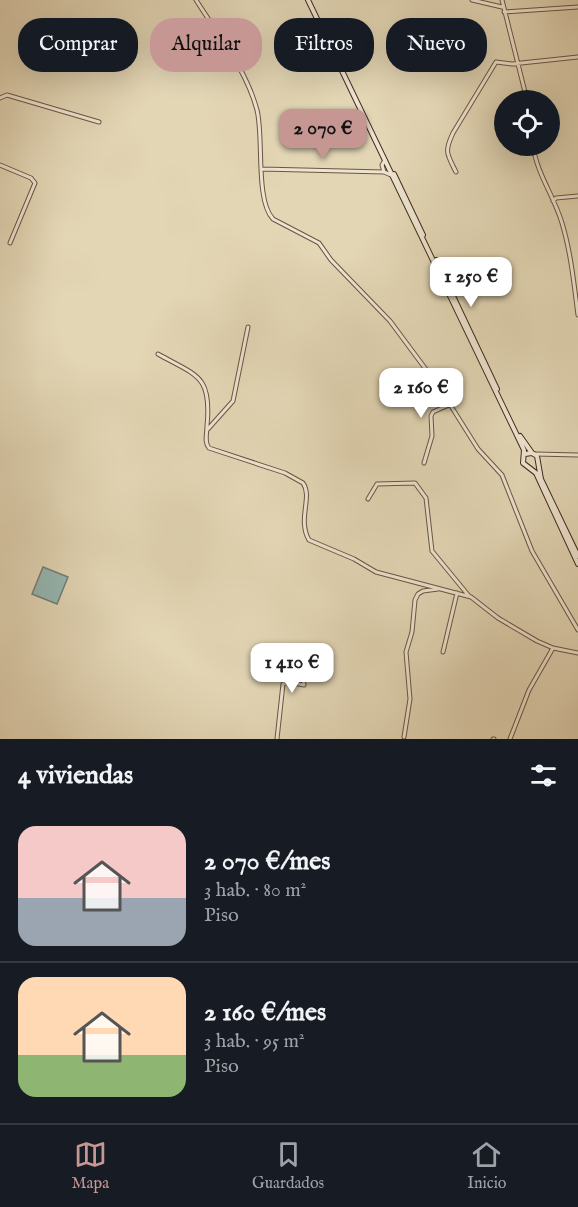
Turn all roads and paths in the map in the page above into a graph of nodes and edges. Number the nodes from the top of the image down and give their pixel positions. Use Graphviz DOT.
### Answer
graph roads {
  1 [pos="196,0"];
  2 [pos="309,0"];
  3 [pos="472,0"];
  4 [pos="502,0"];
  5 [pos="503,7"];
  6 [pos="578,7"];
  7 [pos="504,12"];
  8 [pos="578,57"];
  9 [pos="518,63"];
  10 [pos="525,90"];
  11 [pos="0,98"];
  12 [pos="99,122"];
  13 [pos="535,156"];
  14 [pos="385,160"];
  15 [pos="0,165"];
  16 [pos="262,170"];
  17 [pos="384,172"];
  18 [pos="456,172"];
  19 [pos="392,175"];
  20 [pos="578,196"];
  21 [pos="553,201"];
  22 [pos="10,243"];
  23 [pos="578,315"];
  24 [pos="248,327"];
  25 [pos="158,354"];
  26 [pos="451,404"];
  27 [pos="207,430"];
  28 [pos="525,454"];
  29 [pos="578,455"];
  30 [pos="536,457"];
  31 [pos="424,463"];
  32 [pos="531,467"];
  33 [pos="368,499"];
  34 [pos="578,556"];
  35 [pos="578,564"];
  36 [pos="440,589"];
  37 [pos="457,593"];
  38 [pos="471,597"];
  39 [pos="578,630"];
  40 [pos="553,648"];
  41 [pos="443,652"];
  42 [pos="578,652"];
  43 [pos="302,672"];
  44 [pos="404,737"];
  45 [pos="277,739"];
  46 [pos="510,739"];
  1 -- 16 [label="street"];
  2 -- 14 [label="main road"];
  2 -- 30 [label="main road"];
  3 -- 5 [label="street"];
  4 -- 5 [label="street"];
  5 -- 7 [label="street"];
  6 -- 7 [label="street"];
  7 -- 9 [label="street"];
  8 -- 9 [label="street"];
  9 -- 10 [label="street"];
  9 -- 18 [label="street"];
  11 -- 12 [label="street"];
  13 -- 21 [label="street"];
  14 -- 17 [label="street"];
  14 -- 19 [label="main road"];
  15 -- 22 [label="street"];
  16 -- 17 [label="street"];
  16 -- 26 [label="street"];
  17 -- 19 [label="street"];
  19 -- 28 [label="main road"];
  20 -- 21 [label="street"];
  21 -- 23 [label="street"];
  24 -- 27 [label="street"];
  25 -- 27 [label="street"];
  26 -- 31 [label="street"];
  26 -- 39 [label="street"];
  27 -- 36 [label="street"];
  28 -- 30 [label="main road"];
  28 -- 32 [label="main road"];
  29 -- 30 [label="street"];
  30 -- 32 [label="main road"];
  30 -- 34 [label="main road"];
  32 -- 35 [label="main road"];
  33 -- 38 [label="street"];
  36 -- 37 [label="street"];
  36 -- 44 [label="street"];
  37 -- 38 [label="street"];
  37 -- 41 [label="street"];
  38 -- 40 [label="street"];
  40 -- 42 [label="street"];
  40 -- 46 [label="street"];
  43 -- 45 [label="street"];
}
